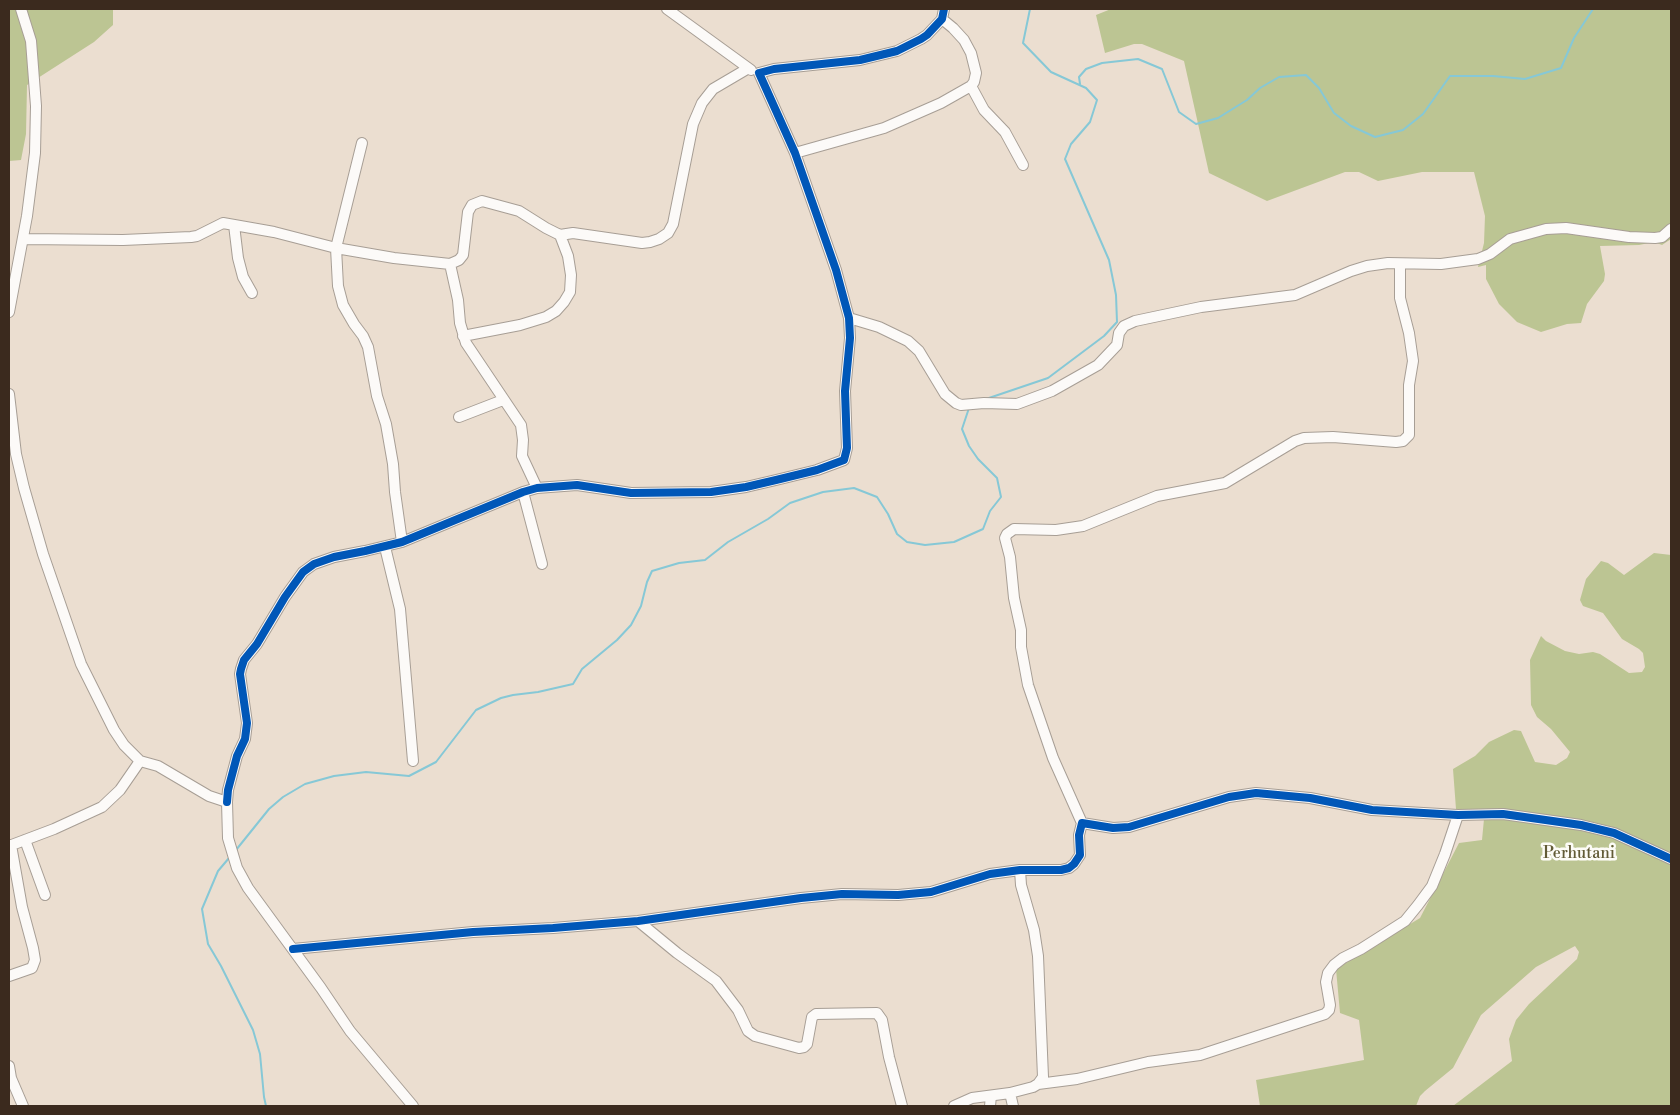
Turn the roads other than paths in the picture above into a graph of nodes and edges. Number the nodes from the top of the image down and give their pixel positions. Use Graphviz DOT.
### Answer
graph roads {
  1 [pos="20,9"];
  2 [pos="667,9"];
  3 [pos="943,14"];
  4 [pos="747,69"];
  5 [pos="759,74"];
  6 [pos="971,86"];
  7 [pos="362,143"];
  8 [pos="795,153"];
  9 [pos="1023,165"];
  10 [pos="234,225"];
  11 [pos="1671,230"];
  12 [pos="560,235"];
  13 [pos="23,239"];
  14 [pos="336,248"];
  15 [pos="450,264"];
  16 [pos="1400,264"];
  17 [pos="252,294"];
  18 [pos="9,312"];
  19 [pos="849,318"];
  20 [pos="463,336"];
  21 [pos="9,394"];
  22 [pos="503,400"];
  23 [pos="459,417"];
  24 [pos="537,488"];
  25 [pos="523,492"];
  26 [pos="402,542"];
  27 [pos="385,547"];
  28 [pos="542,564"];
  29 [pos="140,761"];
  30 [pos="413,761"];
  31 [pos="227,802"];
  32 [pos="1458,814"];
  33 [pos="1082,823"];
  34 [pos="25,840"];
  35 [pos="10,846"];
  36 [pos="1671,859"];
  37 [pos="1020,870"];
  38 [pos="45,895"];
  39 [pos="638,921"];
  40 [pos="293,949"];
  41 [pos="9,976"];
  42 [pos="9,1066"];
  43 [pos="10,1078"];
  44 [pos="1038,1084"];
  45 [pos="1010,1093"];
  46 [pos="990,1101"];
  47 [pos="22,1106"];
  48 [pos="413,1106"];
  49 [pos="902,1106"];
  50 [pos="954,1106"];
  51 [pos="1013,1106"];
  1 -- 13 [label="street"];
  2 -- 4 [label="street"];
  3 -- 5 [label="street"];
  3 -- 6 [label="street"];
  4 -- 5 [label="street"];
  4 -- 12 [label="street"];
  5 -- 8 [label="street"];
  6 -- 8 [label="street"];
  6 -- 9 [label="street"];
  7 -- 14 [label="street"];
  8 -- 19 [label="street"];
  10 -- 13 [label="street"];
  10 -- 14 [label="street"];
  10 -- 17 [label="street"];
  11 -- 16 [label="street"];
  12 -- 15 [label="street"];
  12 -- 20 [label="street"];
  13 -- 18 [label="street"];
  14 -- 15 [label="street"];
  14 -- 26 [label="street"];
  15 -- 20 [label="street"];
  16 -- 19 [label="street"];
  16 -- 33 [label="street"];
  19 -- 24 [label="street"];
  20 -- 22 [label="street"];
  21 -- 29 [label="street"];
  22 -- 23 [label="street"];
  22 -- 24 [label="street"];
  24 -- 25 [label="street"];
  25 -- 26 [label="street"];
  25 -- 28 [label="street"];
  26 -- 27 [label="street"];
  27 -- 30 [label="street"];
  27 -- 31 [label="street"];
  29 -- 31 [label="street"];
  29 -- 34 [label="street"];
  31 -- 40 [label="street"];
  32 -- 33 [label="street"];
  32 -- 36 [label="street"];
  32 -- 44 [label="street"];
  33 -- 37 [label="street"];
  34 -- 35 [label="street"];
  34 -- 38 [label="street"];
  35 -- 41 [label="street"];
  37 -- 39 [label="street"];
  37 -- 44 [label="street"];
  39 -- 40 [label="street"];
  39 -- 49 [label="street"];
  40 -- 48 [label="street"];
  42 -- 43 [label="street"];
  43 -- 47 [label="street"];
  44 -- 45 [label="street"];
  45 -- 46 [label="street"];
  45 -- 51 [label="street"];
  46 -- 50 [label="street"];
}
